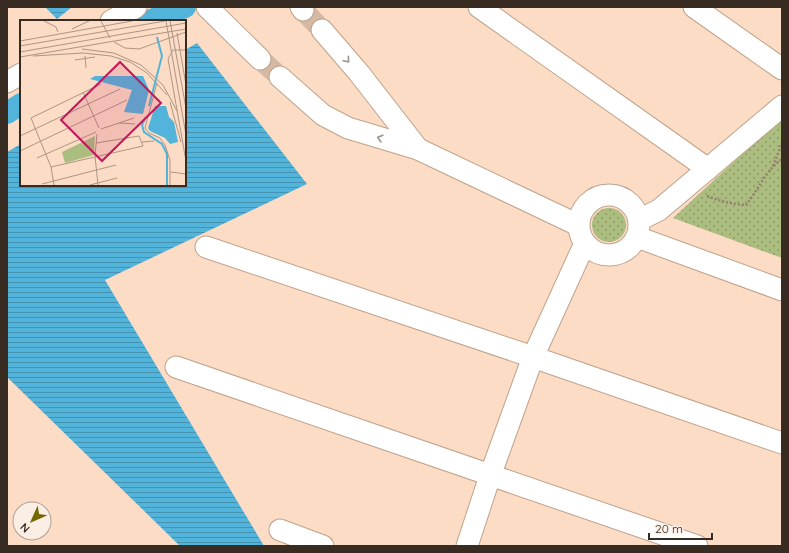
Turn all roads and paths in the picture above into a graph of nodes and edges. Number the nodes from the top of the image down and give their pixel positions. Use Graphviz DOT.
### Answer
graph roads {
  1 [pos="136,7"];
  2 [pos="206,7"];
  3 [pos="479,7"];
  4 [pos="694,7"];
  5 [pos="113,20"];
  6 [pos="322,30"];
  7 [pos="260,59"];
  8 [pos="782,69"];
  9 [pos="20,75"];
  10 [pos="280,77"];
  11 [pos="7,82"];
  12 [pos="782,106"];
  13 [pos="782,143"];
  14 [pos="418,149"];
  15 [pos="782,159"];
  16 [pos="772,168"];
  17 [pos="708,169"];
  18 [pos="688,187"];
  19 [pos="638,229"];
  20 [pos="582,234"];
  21 [pos="206,248"];
  22 [pos="782,290"];
  23 [pos="533,357"];
  24 [pos="176,367"];
  25 [pos="782,444"];
  26 [pos="490,476"];
  27 [pos="280,530"];
  28 [pos="323,546"];
  29 [pos="467,546"];
  30 [pos="697,546"];
  1 -- 5 [label="street"];
  2 -- 7 [label="street"];
  3 -- 17 [label="street"];
  4 -- 8 [label="street"];
  6 -- 14 [label="street, one-way"];
  9 -- 11 [label="street"];
  14 -- 10 [label="street, one-way"];
  12 -- 17 [label="street"];
  13 -- 16 [label="path"];
  14 -- 20 [label="street"];
  15 -- 16 [label="path"];
  16 -- 18 [label="path"];
  17 -- 18 [label="street"];
  18 -- 19 [label="street"];
  19 -- 20 [label="street"];
  19 -- 20 [label="street"];
  19 -- 22 [label="street"];
  20 -- 23 [label="street"];
  21 -- 23 [label="street"];
  23 -- 25 [label="street"];
  23 -- 26 [label="street"];
  24 -- 26 [label="street"];
  26 -- 29 [label="street"];
  26 -- 30 [label="street"];
  27 -- 28 [label="street"];
}
